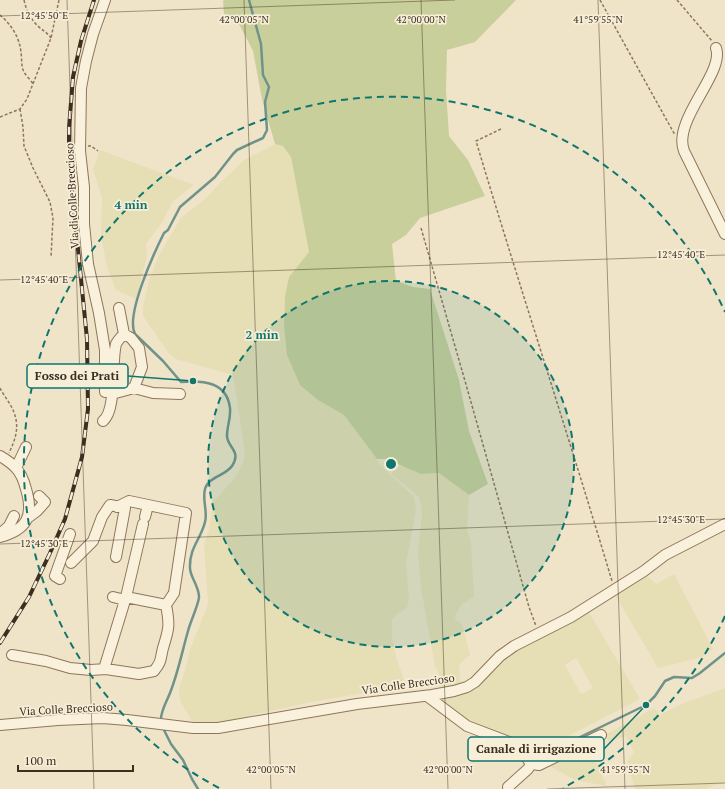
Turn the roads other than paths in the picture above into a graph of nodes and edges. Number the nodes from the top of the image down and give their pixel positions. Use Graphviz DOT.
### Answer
graph roads {
  1 [pos="105,0"];
  2 [pos="716,48"];
  3 [pos="725,234"];
  4 [pos="119,308"];
  5 [pos="124,334"];
  6 [pos="134,388"];
  7 [pos="109,393"];
  8 [pos="180,394"];
  9 [pos="103,421"];
  10 [pos="26,447"];
  11 [pos="3,458"];
  12 [pos="16,468"];
  13 [pos="39,496"];
  14 [pos="148,505"];
  15 [pos="117,507"];
  16 [pos="14,516"];
  17 [pos="29,516"];
  18 [pos="725,524"];
  19 [pos="0,534"];
  20 [pos="70,534"];
  21 [pos="0,537"];
  22 [pos="116,558"];
  23 [pos="71,563"];
  24 [pos="60,579"];
  25 [pos="114,597"];
  26 [pos="126,599"];
  27 [pos="166,605"];
  28 [pos="12,655"];
  29 [pos="104,669"];
  30 [pos="427,696"];
  31 [pos="0,726"];
  32 [pos="602,735"];
  33 [pos="531,764"];
  34 [pos="508,786"];
  1 -- 7 [label="street, Via di Colle Breccioso"];
  2 -- 3 [label="street"];
  4 -- 5 [label="street"];
  5 -- 6 [label="street"];
  5 -- 7 [label="street"];
  6 -- 7 [label="street"];
  6 -- 8 [label="street"];
  7 -- 9 [label="street"];
  10 -- 12 [label="street"];
  11 -- 12 [label="street"];
  12 -- 17 [label="street"];
  13 -- 17 [label="street"];
  14 -- 15 [label="street"];
  14 -- 26 [label="street"];
  14 -- 27 [label="street"];
  15 -- 22 [label="street"];
  15 -- 23 [label="street"];
  16 -- 19 [label="street"];
  17 -- 21 [label="street"];
  18 -- 30 [label="street, Via Colle Breccioso"];
  20 -- 24 [label="street"];
  25 -- 26 [label="street"];
  26 -- 27 [label="street"];
  26 -- 29 [label="street"];
  27 -- 29 [label="street"];
  28 -- 29 [label="street"];
  30 -- 31 [label="street, Via Colle Breccioso"];
  30 -- 33 [label="street"];
  32 -- 33 [label="street"];
  33 -- 34 [label="street"];
}
